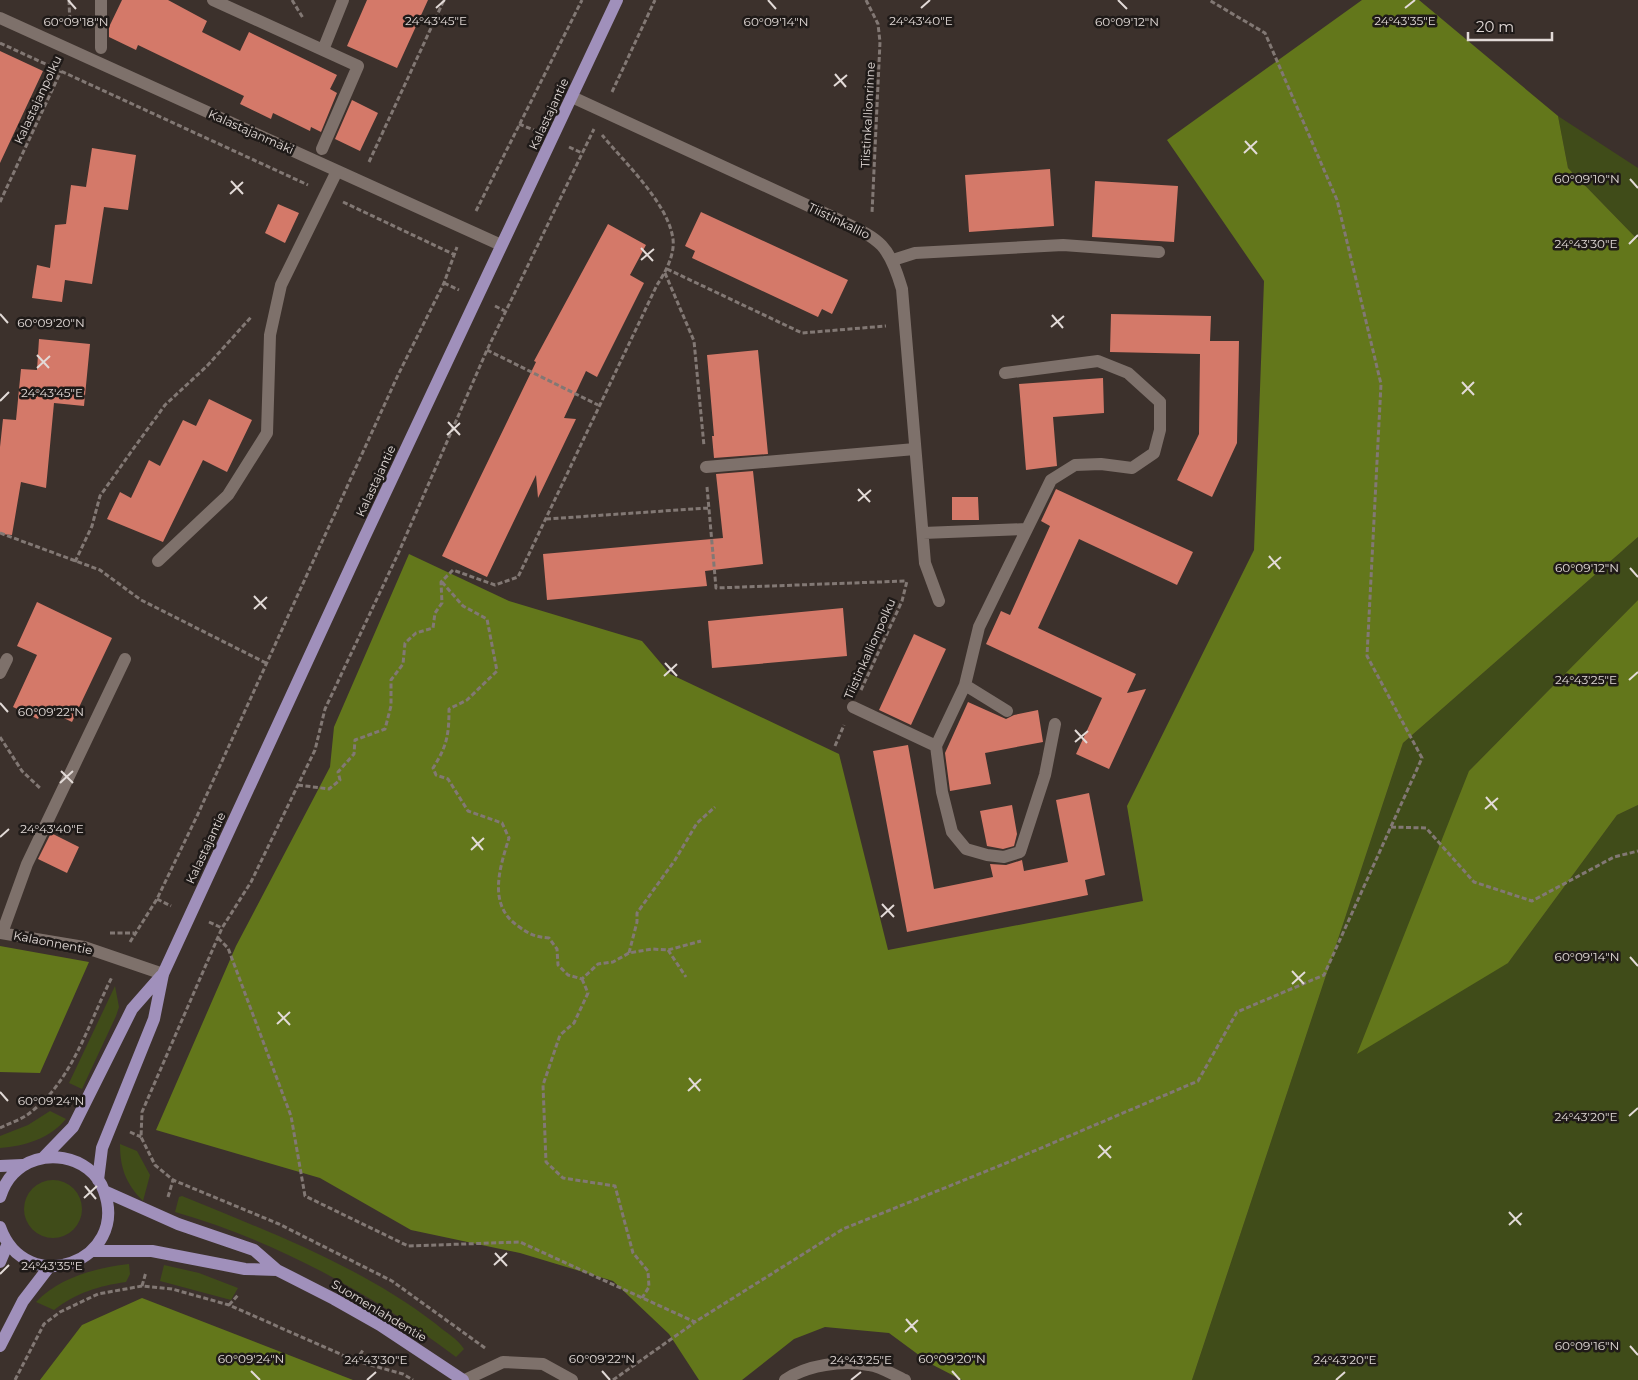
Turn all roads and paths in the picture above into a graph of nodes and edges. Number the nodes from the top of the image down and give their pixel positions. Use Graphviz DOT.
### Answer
graph roads {
  1 [pos="69,0"];
  2 [pos="101,0"];
  3 [pos="212,0"];
  4 [pos="343,0"];
  5 [pos="444,0"];
  6 [pos="582,0"];
  7 [pos="617,0"];
  8 [pos="655,0"];
  9 [pos="866,0"];
  10 [pos="0,18"];
  11 [pos="0,44"];
  12 [pos="101,48"];
  13 [pos="323,50"];
  14 [pos="70,51"];
  15 [pos="61,72"];
  16 [pos="572,97"];
  17 [pos="603,111"];
  18 [pos="322,149"];
  19 [pos="337,171"];
  20 [pos="361,181"];
  21 [pos="326,194"];
  22 [pos="0,202"];
  23 [pos="467,229"];
  24 [pos="865,233"];
  25 [pos="501,246"];
  26 [pos="1159,252"];
  27 [pos="453,254"];
  28 [pos="893,260"];
  29 [pos="667,268"];
  30 [pos="665,273"];
  31 [pos="254,314"];
  32 [pos="889,326"];
  33 [pos="487,350"];
  34 [pos="1005,374"];
  35 [pos="598,405"];
  36 [pos="915,449"];
  37 [pos="706,467"];
  38 [pos="708,508"];
  39 [pos="546,519"];
  40 [pos="1027,529"];
  41 [pos="0,533"];
  42 [pos="923,533"];
  43 [pos="158,561"];
  44 [pos="75,562"];
  45 [pos="925,563"];
  46 [pos="906,581"];
  47 [pos="441,582"];
  48 [pos="939,601"];
  49 [pos="7,659"];
  50 [pos="125,659"];
  51 [pos="266,662"];
  52 [pos="0,673"];
  53 [pos="965,685"];
  54 [pos="853,707"];
  55 [pos="1007,710"];
  56 [pos="1055,724"];
  57 [pos="0,737"];
  58 [pos="835,746"];
  59 [pos="936,746"];
  60 [pos="22,771"];
  61 [pos="298,785"];
  62 [pos="714,807"];
  63 [pos="1391,827"];
  64 [pos="1638,851"];
  65 [pos="1,933"];
  66 [pos="701,940"];
  67 [pos="668,950"];
  68 [pos="629,953"];
  69 [pos="121,959"];
  70 [pos="163,974"];
  71 [pos="686,977"];
  72 [pos="582,979"];
  73 [pos="0,1128"];
  74 [pos="44,1157"];
  75 [pos="23,1165"];
  76 [pos="0,1166"];
  77 [pos="101,1185"];
  78 [pos="0,1196"];
  79 [pos="0,1227"];
  80 [pos="8,1243"];
  81 [pos="92,1251"];
  82 [pos="0,1262"];
  83 [pos="49,1267"];
  84 [pos="277,1270"];
  85 [pos="239,1294"];
  86 [pos="642,1298"];
  87 [pos="229,1305"];
  88 [pos="695,1322"];
  89 [pos="0,1346"];
  90 [pos="363,1350"];
  91 [pos="356,1361"];
  92 [pos="503,1362"];
  93 [pos="15,1380"];
  94 [pos="413,1380"];
  95 [pos="464,1380"];
  96 [pos="572,1380"];
  97 [pos="613,1380"];
  98 [pos="784,1380"];
  99 [pos="905,1380"];
  1 -- 14 [label="path, Kalastajanpolku"];
  2 -- 12 [label="street"];
  3 -- 13 [label="street"];
  4 -- 13 [label="street"];
  5 -- 20 [label="path"];
  6 -- 23 [label="path"];
  7 -- 16 [label="main road, Kalastajantie"];
  8 -- 17 [label="path"];
  9 -- 24 [label="path, Tiistinkallionrinne"];
  10 -- 14 [label="street, Kalastajanmäki"];
  11 -- 15 [label="path"];
  13 -- 18 [label="street"];
  14 -- 15 [label="path, Kalastajanpolku"];
  14 -- 19 [label="street, Kalastajanmäki"];
  15 -- 21 [label="path"];
  15 -- 22 [label="path, Kalastajanpolku"];
  16 -- 17 [label="street, Tiistinkallio"];
  16 -- 25 [label="main road, Kalastajantie"];
  17 -- 24 [label="street, Tiistinkallio"];
  19 -- 20 [label="street, Kalastajanmäki"];
  19 -- 21 [label="street"];
  20 -- 23 [label="street, Kalastajanmäki"];
  21 -- 27 [label="path"];
  21 -- 43 [label="street"];
  23 -- 25 [label="street, Kalastajanmäki"];
  23 -- 27 [label="path"];
  24 -- 28 [label="street, Tiistinkallio"];
  25 -- 70 [label="main road, Kalastajantie"];
  26 -- 28 [label="street"];
  27 -- 51 [label="path"];
  28 -- 36 [label="street, Tiistinkallio"];
  29 -- 30 [label="path"];
  29 -- 32 [label="path"];
  29 -- 33 [label="path"];
  30 -- 35 [label="path"];
  30 -- 37 [label="path"];
  31 -- 44 [label="path"];
  33 -- 35 [label="path"];
  33 -- 61 [label="path"];
  34 -- 40 [label="street"];
  35 -- 39 [label="path"];
  36 -- 37 [label="street"];
  36 -- 42 [label="street, Tiistinkallio"];
  37 -- 38 [label="path"];
  38 -- 39 [label="path"];
  38 -- 46 [label="path"];
  39 -- 47 [label="path"];
  40 -- 42 [label="street"];
  40 -- 53 [label="street"];
  41 -- 44 [label="path"];
  42 -- 45 [label="street, Tiistinkallio"];
  44 -- 51 [label="path"];
  45 -- 46 [label="path"];
  45 -- 48 [label="street, Tiistinkallio"];
  46 -- 54 [label="path, Tiistinkallionpolku"];
  47 -- 61 [label="path"];
  47 -- 72 [label="path"];
  49 -- 52 [label="street"];
  50 -- 65 [label="street"];
  51 -- 69 [label="path"];
  53 -- 55 [label="street"];
  53 -- 59 [label="street"];
  54 -- 58 [label="path, Tiistinkallionpolku"];
  54 -- 59 [label="street"];
  56 -- 59 [label="street"];
  57 -- 60 [label="path"];
  61 -- 92 [label="path"];
  62 -- 68 [label="path"];
  63 -- 64 [label="path"];
  65 -- 69 [label="street, Kalaonnentie"];
  66 -- 67 [label="path"];
  67 -- 68 [label="path"];
  67 -- 71 [label="path"];
  68 -- 72 [label="path"];
  69 -- 70 [label="street, Kalaonnentie"];
  69 -- 73 [label="path"];
  70 -- 74 [label="main road, Kalastajantie"];
  70 -- 77 [label="main road, Kalastajantie"];
  72 -- 86 [label="path"];
  74 -- 75 [label="main road"];
  74 -- 77 [label="main road, Suomenlahdentie"];
  75 -- 76 [label="main road"];
  75 -- 78 [label="main road"];
  77 -- 81 [label="main road, Kalastajantie"];
  77 -- 84 [label="main road, Suomenlahdentie"];
  79 -- 80 [label="main road"];
  80 -- 82 [label="main road"];
  80 -- 83 [label="main road"];
  81 -- 83 [label="main road"];
  81 -- 84 [label="main road, Suomenlahdentie"];
  83 -- 89 [label="main road"];
  84 -- 95 [label="main road, Suomenlahdentie"];
  85 -- 87 [label="path"];
  87 -- 91 [label="path"];
  87 -- 93 [label="path"];
  88 -- 97 [label="path"];
  90 -- 91 [label="path"];
  91 -- 94 [label="path"];
  92 -- 95 [label="street"];
  92 -- 96 [label="street"];
  98 -- 99 [label="street"];
}
